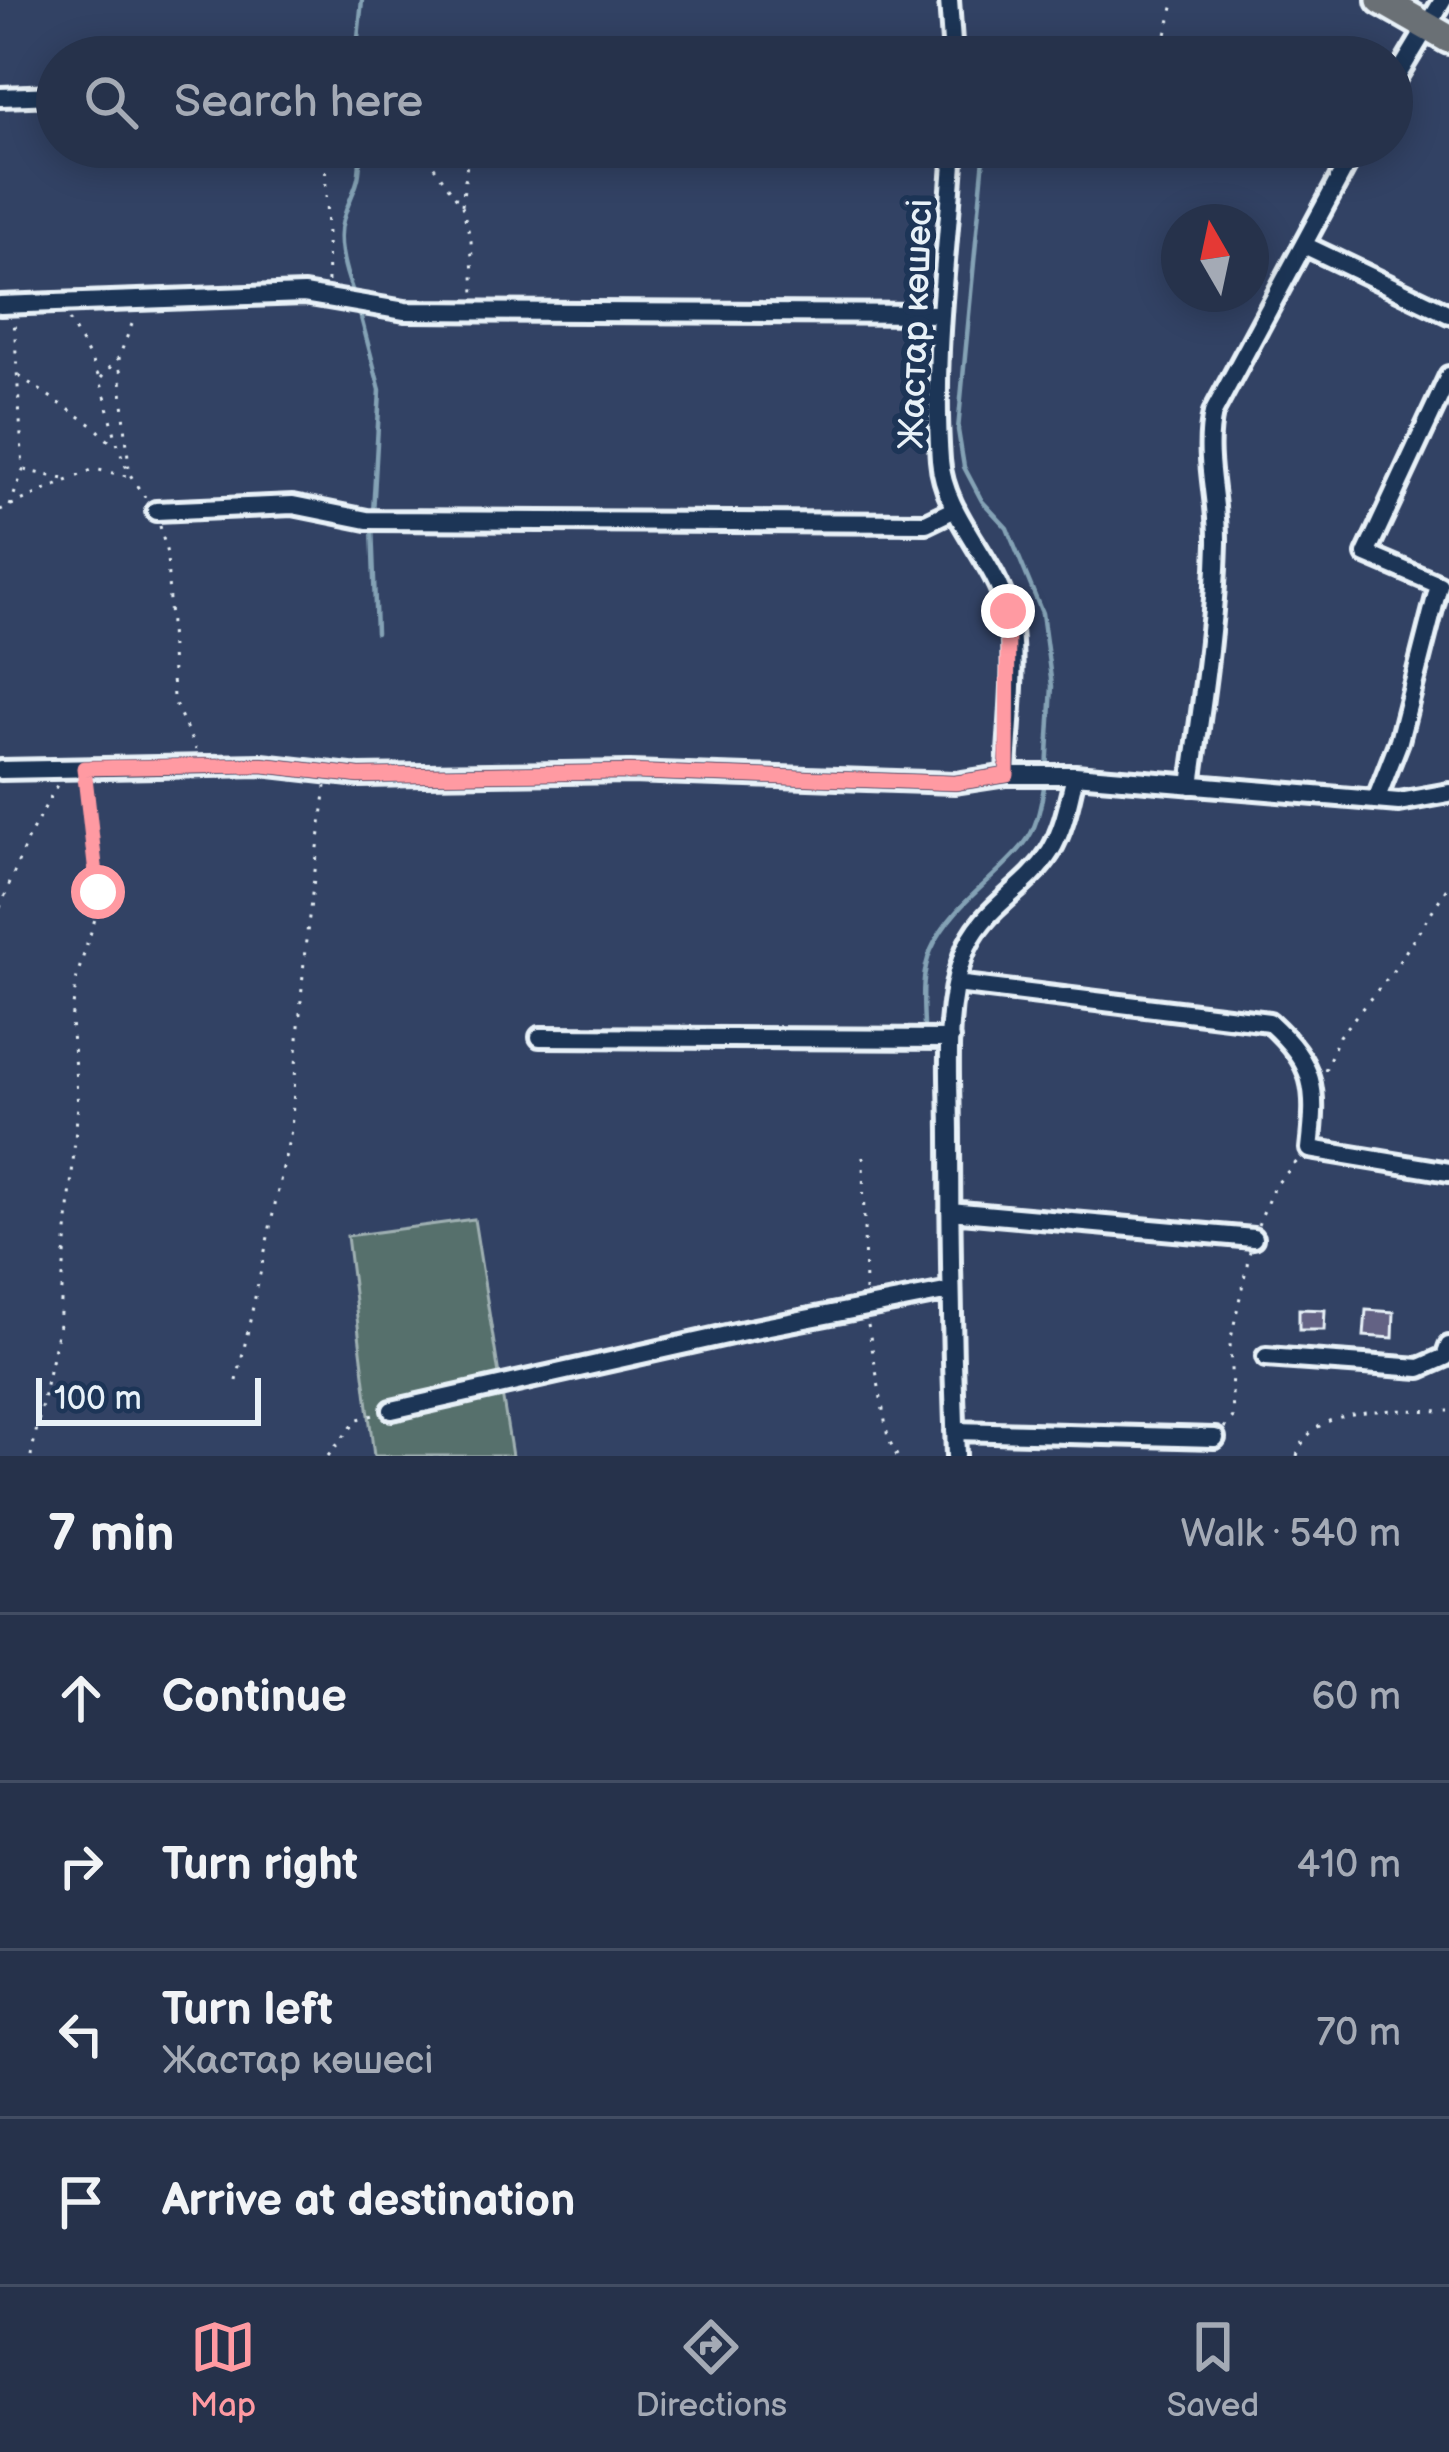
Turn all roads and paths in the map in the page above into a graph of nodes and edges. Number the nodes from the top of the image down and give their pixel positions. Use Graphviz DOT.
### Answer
graph roads {
  1 [pos="949,0"];
  2 [pos="1174,0"];
  3 [pos="1381,0"];
  4 [pos="1443,0"];
  5 [pos="1438,33"];
  6 [pos="951,36"];
  7 [pos="1165,36"];
  8 [pos="1413,61"];
  9 [pos="36,96"];
  10 [pos="0,97"];
  11 [pos="325,168"];
  12 [pos="435,168"];
  13 [pos="467,168"];
  14 [pos="953,168"];
  15 [pos="1345,168"];
  16 [pos="462,206"];
  17 [pos="1304,245"];
  18 [pos="328,298"];
  19 [pos="141,300"];
  20 [pos="59,303"];
  21 [pos="7,304"];
  22 [pos="480,312"];
  23 [pos="941,314"];
  24 [pos="1449,314"];
  25 [pos="119,357"];
  26 [pos="17,374"];
  27 [pos="1449,376"];
  28 [pos="100,379"];
  29 [pos="116,448"];
  30 [pos="23,470"];
  31 [pos="129,476"];
  32 [pos="70,480"];
  33 [pos="9,508"];
  34 [pos="956,508"];
  35 [pos="0,510"];
  36 [pos="156,511"];
  37 [pos="205,766"];
  38 [pos="75,768"];
  39 [pos="0,770"];
  40 [pos="328,772"];
  41 [pos="1007,775"];
  42 [pos="1075,775"];
  43 [pos="1191,784"];
  44 [pos="1449,793"];
  45 [pos="1376,800"];
  46 [pos="1449,885"];
  47 [pos="0,908"];
  48 [pos="956,984"];
  49 [pos="540,1037"];
  50 [pos="950,1039"];
  51 [pos="1316,1094"];
  52 [pos="1310,1149"];
  53 [pos="1449,1172"];
  54 [pos="950,1211"];
  55 [pos="1253,1238"];
  56 [pos="950,1291"];
  57 [pos="1449,1346"];
  58 [pos="1266,1357"];
  59 [pos="238,1381"];
  60 [pos="392,1410"];
  61 [pos="1449,1411"];
  62 [pos="955,1431"];
  63 [pos="1215,1438"];
  64 [pos="31,1456"];
  65 [pos="328,1456"];
  66 [pos="956,1456"];
  67 [pos="1297,1456"];
  1 -- 6 [label="street"];
  2 -- 7 [label="path"];
  3 -- 5 [label="main road"];
  4 -- 5 [label="street"];
  5 -- 8 [label="street"];
  9 -- 10 [label="street"];
  11 -- 18 [label="path"];
  12 -- 16 [label="path"];
  13 -- 16 [label="path"];
  14 -- 23 [label="street, Жастар көшесі"];
  15 -- 17 [label="street"];
  16 -- 22 [label="path"];
  17 -- 24 [label="street"];
  17 -- 43 [label="street"];
  18 -- 19 [label="street"];
  18 -- 22 [label="street"];
  19 -- 20 [label="street"];
  19 -- 25 [label="path"];
  20 -- 21 [label="street"];
  20 -- 28 [label="path"];
  21 -- 26 [label="path"];
  22 -- 23 [label="street"];
  23 -- 34 [label="street, Жастар көшесі"];
  25 -- 28 [label="path"];
  25 -- 31 [label="path"];
  26 -- 29 [label="path"];
  26 -- 30 [label="path"];
  27 -- 45 [label="street"];
  28 -- 29 [label="path"];
  29 -- 31 [label="path"];
  30 -- 32 [label="path"];
  30 -- 33 [label="path"];
  31 -- 32 [label="path"];
  31 -- 36 [label="path"];
  32 -- 33 [label="path"];
  33 -- 35 [label="path"];
  34 -- 36 [label="street"];
  34 -- 41 [label="street, Жастар көшесі"];
  36 -- 37 [label="path"];
  37 -- 38 [label="street"];
  37 -- 40 [label="street"];
  38 -- 39 [label="street"];
  38 -- 47 [label="path"];
  38 -- 64 [label="path"];
  40 -- 41 [label="street"];
  40 -- 59 [label="path"];
  41 -- 42 [label="street"];
  42 -- 43 [label="street"];
  42 -- 48 [label="street"];
  43 -- 45 [label="street"];
  44 -- 45 [label="street"];
  46 -- 51 [label="path"];
  48 -- 50 [label="street"];
  48 -- 51 [label="street"];
  49 -- 50 [label="street"];
  50 -- 54 [label="street"];
  51 -- 52 [label="street"];
  52 -- 53 [label="street"];
  52 -- 55 [label="path"];
  54 -- 55 [label="street"];
  54 -- 56 [label="street"];
  55 -- 63 [label="path"];
  56 -- 60 [label="street"];
  56 -- 62 [label="street"];
  57 -- 58 [label="street"];
  60 -- 65 [label="path"];
  61 -- 67 [label="path"];
  62 -- 63 [label="street"];
  62 -- 66 [label="street"];
}
